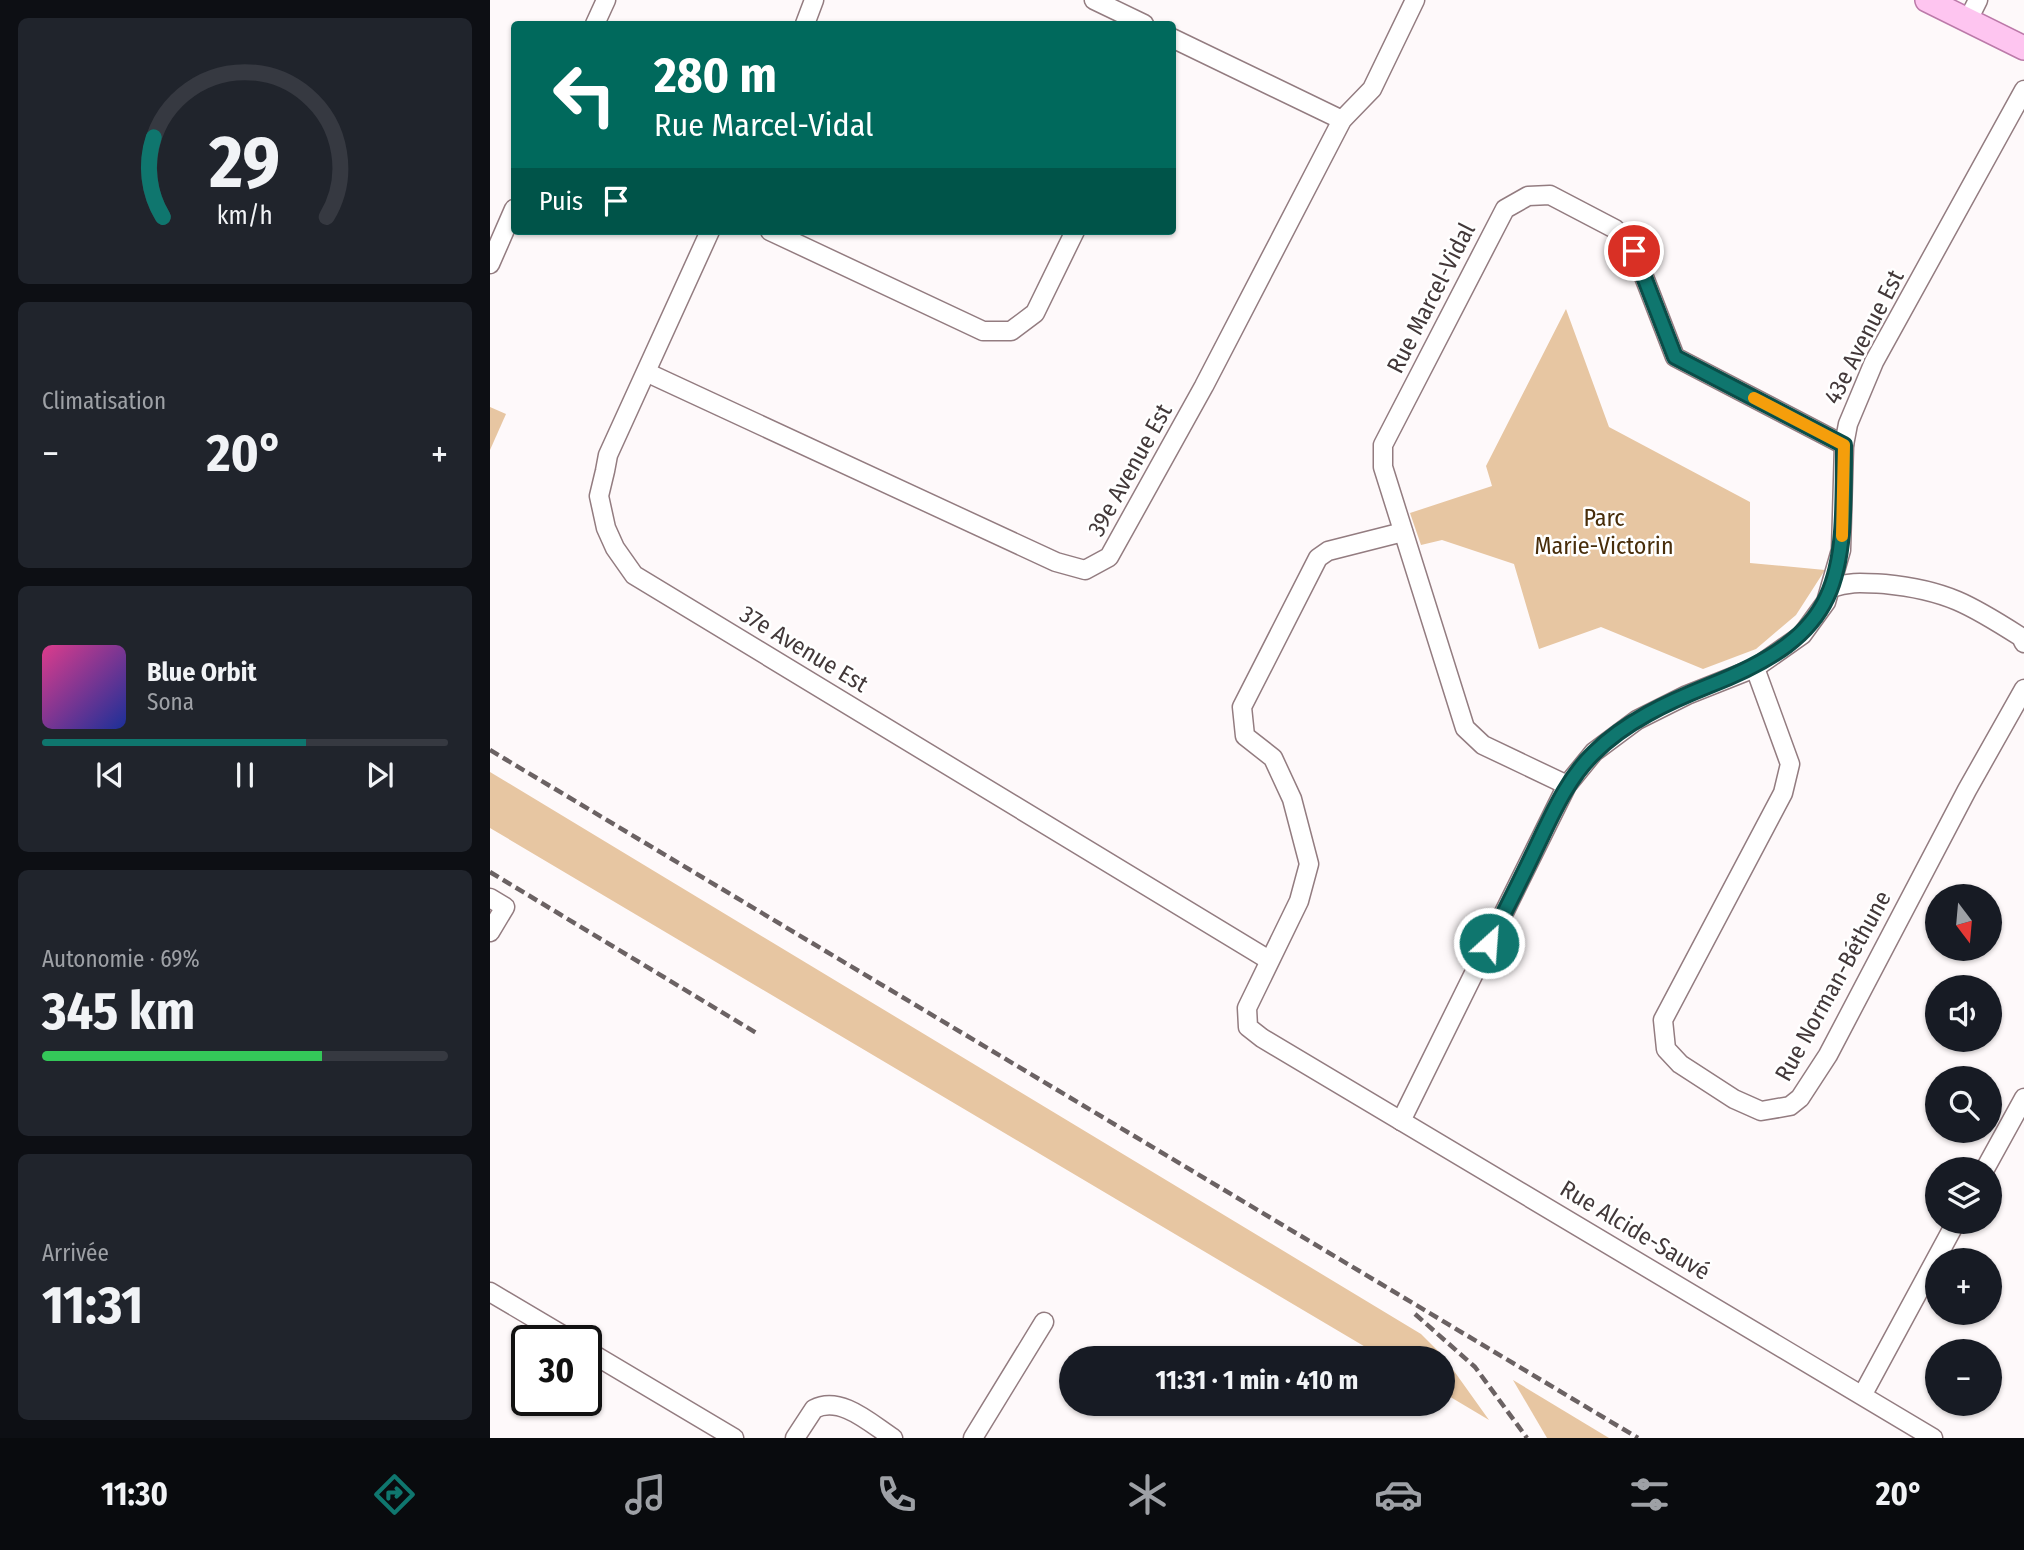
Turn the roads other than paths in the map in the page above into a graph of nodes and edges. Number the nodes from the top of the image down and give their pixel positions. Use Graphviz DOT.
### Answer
graph roads {
  1 [pos="606,0"];
  2 [pos="814,0"];
  3 [pos="1094,0"];
  4 [pos="1415,0"];
  5 [pos="1927,0"];
  6 [pos="1973,10"];
  7 [pos="596,21"];
  8 [pos="806,21"];
  9 [pos="1138,21"];
  10 [pos="1176,40"];
  11 [pos="2024,48"];
  12 [pos="2024,90"];
  13 [pos="1342,120"];
  14 [pos="511,216"];
  15 [pos="708,235"];
  16 [pos="778,235"];
  17 [pos="1073,235"];
  18 [pos="490,264"];
  19 [pos="648,373"];
  20 [pos="1844,445"];
  21 [pos="1403,532"];
  22 [pos="1831,588"];
  23 [pos="2024,643"];
  24 [pos="1755,668"];
  25 [pos="2024,690"];
  26 [pos="1567,785"];
  27 [pos="490,898"];
  28 [pos="491,930"];
  29 [pos="1269,960"];
  30 [pos="2024,1098"];
  31 [pos="1401,1121"];
  32 [pos="1992,1157"];
  33 [pos="1950,1234"];
  34 [pos="490,1292"];
  35 [pos="1044,1322"];
  36 [pos="546,1325"];
  37 [pos="602,1360"];
  38 [pos="1863,1394"];
  39 [pos="734,1438"];
  40 [pos="795,1438"];
  41 [pos="893,1438"];
  42 [pos="973,1438"];
  43 [pos="1933,1438"];
  1 -- 7 [label="street"];
  2 -- 8 [label="street"];
  3 -- 9 [label="street"];
  4 -- 13 [label="street, 39e Avenue Est"];
  5 -- 6 [label="main road"];
  6 -- 11 [label="main road"];
  10 -- 13 [label="street"];
  12 -- 20 [label="street, 43e Avenue Est"];
  13 -- 19 [label="street, 39e Avenue Est"];
  14 -- 18 [label="street"];
  15 -- 19 [label="street, 37e Avenue Est"];
  16 -- 17 [label="street"];
  19 -- 29 [label="street, 37e Avenue Est"];
  20 -- 21 [label="street, Rue Marcel-Vidal"];
  20 -- 22 [label="street, 43e Avenue Est"];
  21 -- 26 [label="street, Rue Marcel-Vidal"];
  21 -- 29 [label="street"];
  22 -- 23 [label="street"];
  22 -- 24 [label="street, 43e Avenue Est"];
  24 -- 25 [label="street, Rue Norman-Béthune"];
  24 -- 26 [label="street, 43e Avenue Est"];
  26 -- 31 [label="street, 43e Avenue Est"];
  27 -- 28 [label="street"];
  29 -- 31 [label="street, Rue Alcide-Sauvé"];
  30 -- 32 [label="street"];
  31 -- 38 [label="street, Rue Alcide-Sauvé"];
  33 -- 38 [label="street"];
  34 -- 36 [label="street"];
  35 -- 42 [label="street"];
  37 -- 39 [label="street"];
  38 -- 43 [label="street, Rue Alcide-Sauvé"];
  40 -- 41 [label="street"];
}
